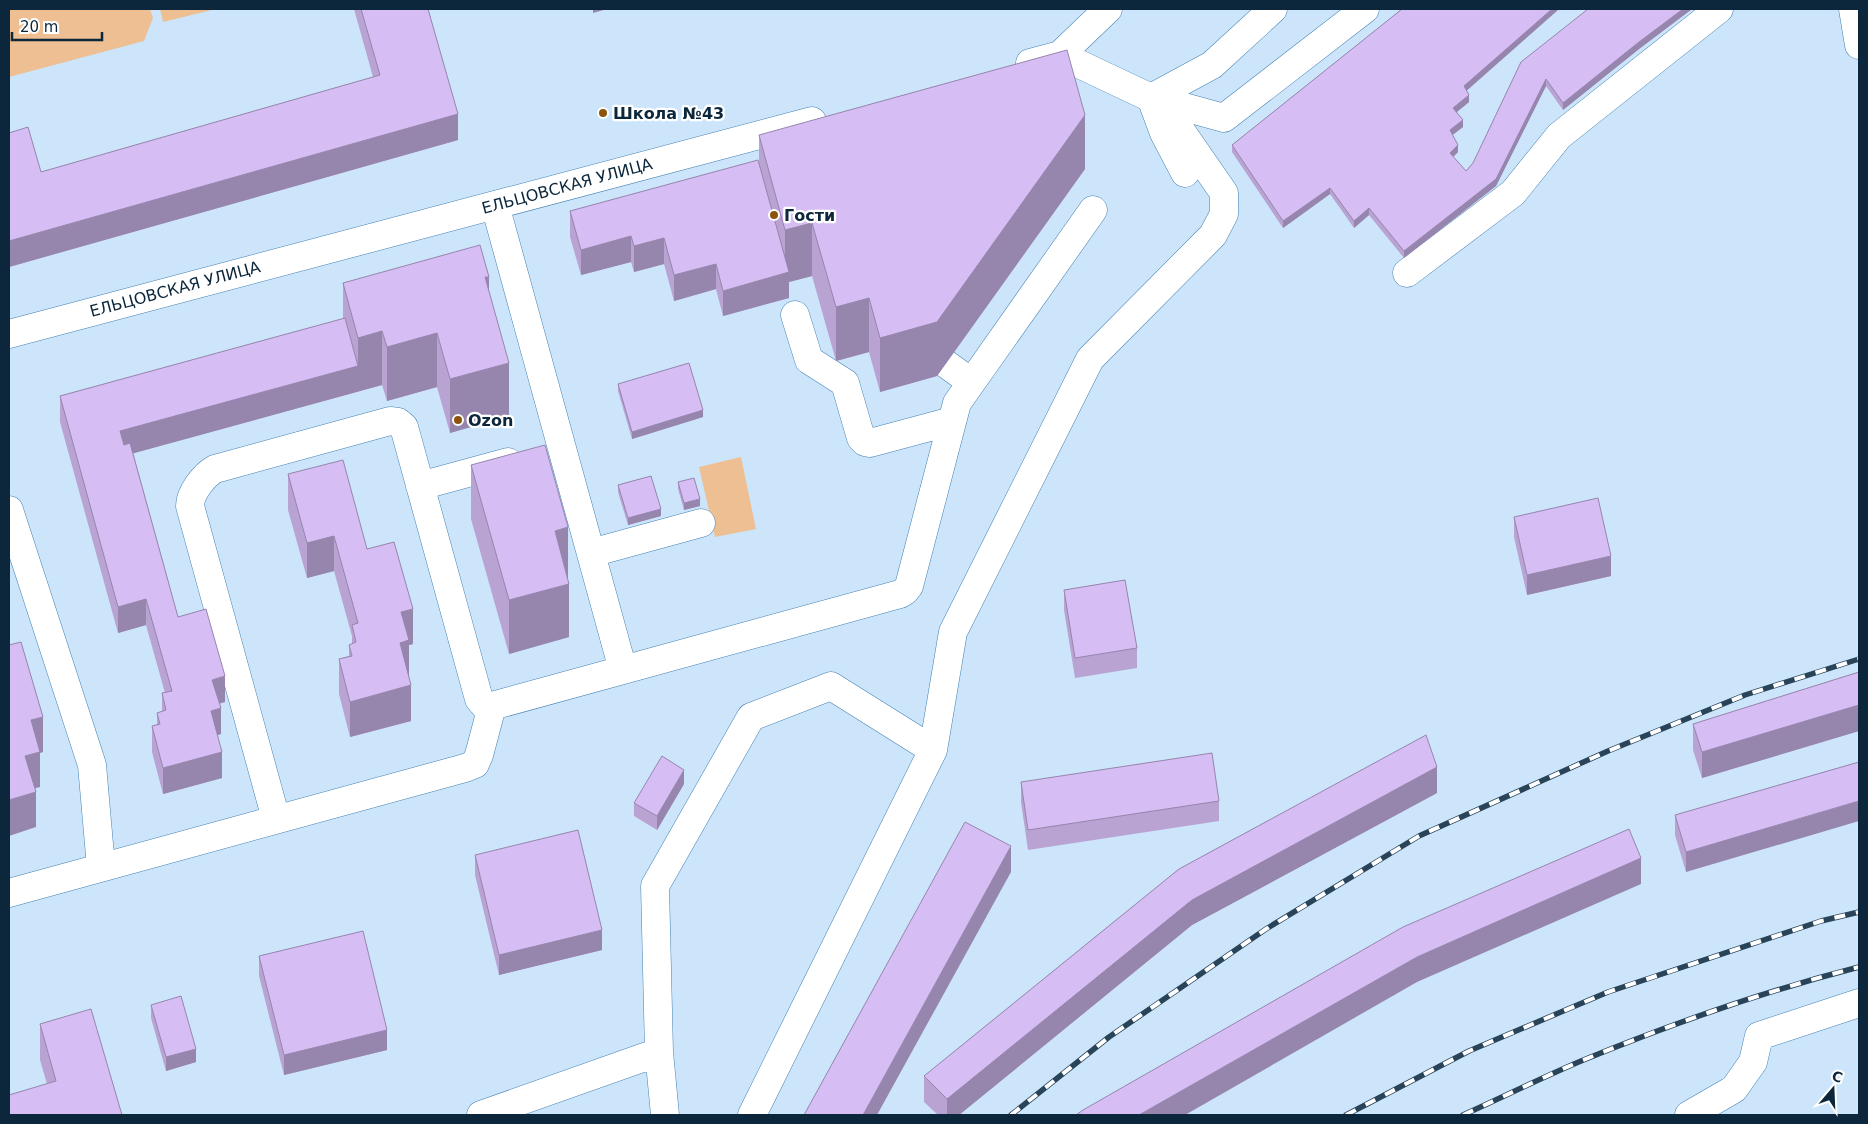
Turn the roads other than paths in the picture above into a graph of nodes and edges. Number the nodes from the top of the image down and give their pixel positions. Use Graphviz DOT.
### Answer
graph roads {
  1 [pos="1108,9"];
  2 [pos="1273,9"];
  3 [pos="1365,9"];
  4 [pos="1719,9"];
  5 [pos="1853,9"];
  6 [pos="1859,45"];
  7 [pos="1060,55"];
  8 [pos="1003,70"];
  9 [pos="1151,98"];
  10 [pos="840,113"];
  11 [pos="1184,173"];
  12 [pos="495,205"];
  13 [pos="1093,210"];
  14 [pos="1407,273"];
  15 [pos="795,315"];
  16 [pos="9,334"];
  17 [pos="946,364"];
  18 [pos="971,382"];
  19 [pos="952,421"];
  20 [pos="562,447"];
  21 [pos="420,486"];
  22 [pos="9,510"];
  23 [pos="701,524"];
  24 [pos="591,553"];
  25 [pos="623,670"];
  26 [pos="492,706"];
  27 [pos="933,750"];
  28 [pos="276,819"];
  29 [pos="101,867"];
  30 [pos="9,893"];
  31 [pos="1859,1003"];
  32 [pos="659,1052"];
  33 [pos="481,1115"];
  34 [pos="665,1115"];
  35 [pos="752,1115"];
  36 [pos="1689,1115"];
  1 -- 7 [label="street"];
  2 -- 9 [label="street"];
  3 -- 9 [label="street"];
  4 -- 14 [label="street"];
  5 -- 6 [label="street"];
  7 -- 8 [label="street"];
  7 -- 9 [label="street"];
  9 -- 11 [label="street"];
  9 -- 27 [label="street"];
  10 -- 12 [label="street, ЕЛЬЦОВСКАЯ УЛИЦА"];
  12 -- 16 [label="street, ЕЛЬЦОВСКАЯ УЛИЦА"];
  12 -- 20 [label="street"];
  13 -- 18 [label="street"];
  15 -- 19 [label="street"];
  17 -- 18 [label="street"];
  18 -- 19 [label="street"];
  19 -- 25 [label="street"];
  20 -- 21 [label="street"];
  20 -- 24 [label="street"];
  21 -- 26 [label="street"];
  21 -- 28 [label="street"];
  22 -- 29 [label="street"];
  23 -- 24 [label="street"];
  24 -- 25 [label="street"];
  25 -- 26 [label="street"];
  26 -- 28 [label="street"];
  27 -- 32 [label="street"];
  27 -- 35 [label="street"];
  28 -- 29 [label="street"];
  29 -- 30 [label="street"];
  31 -- 36 [label="street"];
  32 -- 33 [label="street"];
  32 -- 34 [label="street"];
}
